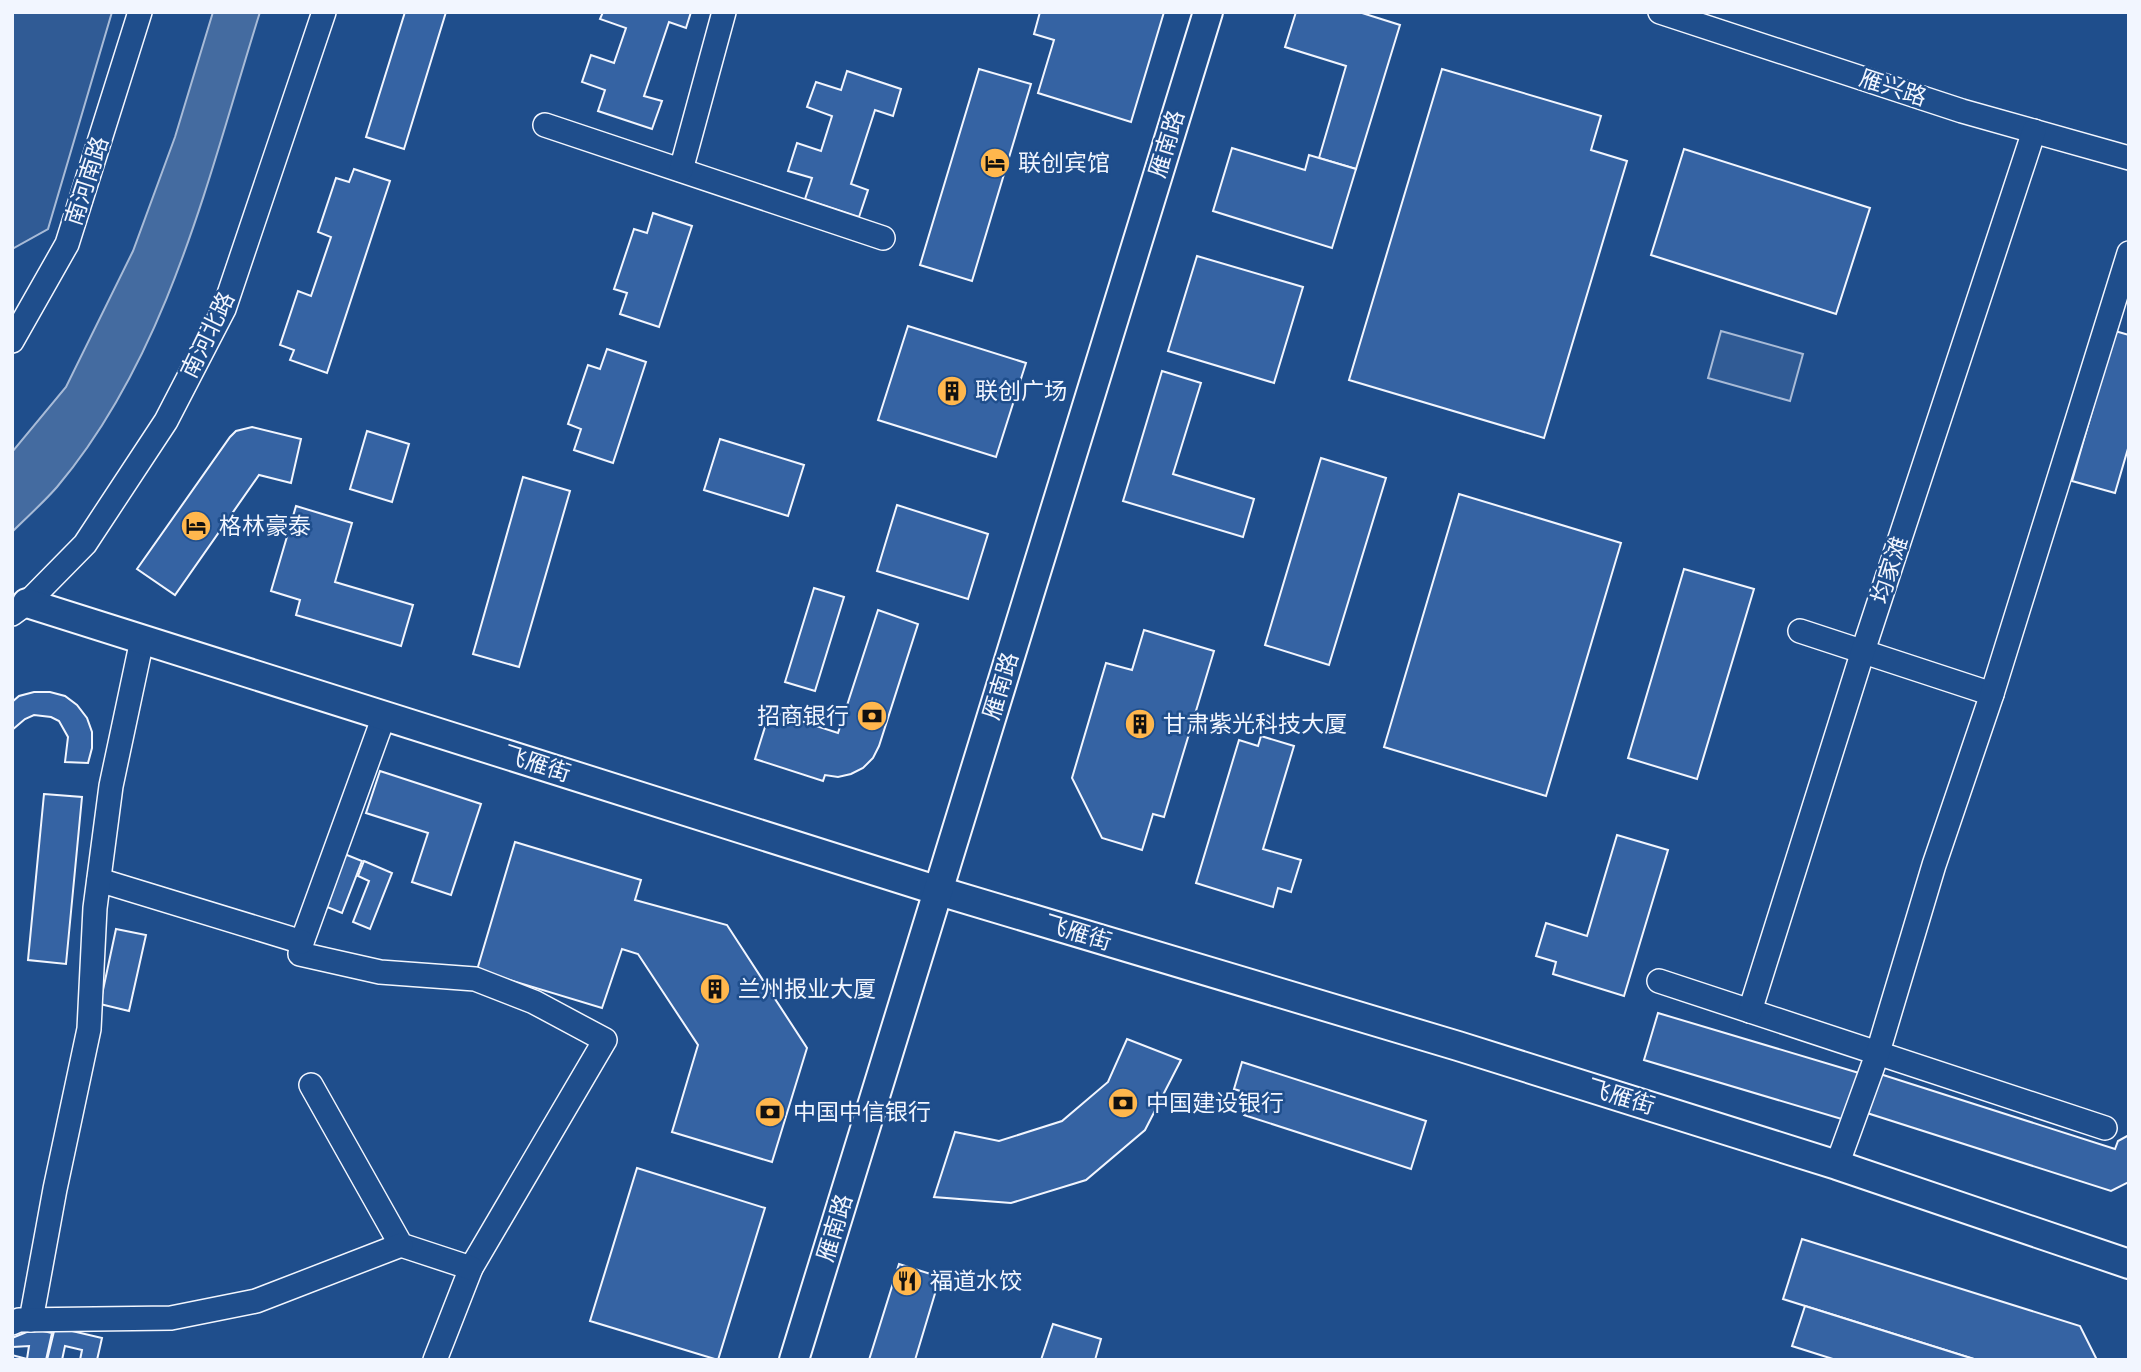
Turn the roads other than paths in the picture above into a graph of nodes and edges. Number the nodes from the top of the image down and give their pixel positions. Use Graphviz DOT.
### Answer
graph roads {
  1 [pos="140,12"];
  2 [pos="324,12"];
  3 [pos="724,12"];
  4 [pos="1208,12"];
  5 [pos="1661,12"];
  6 [pos="545,125"];
  7 [pos="2034,131"];
  8 [pos="2129,158"];
  9 [pos="681,170"];
  10 [pos="883,238"];
  11 [pos="2129,253"];
  12 [pos="20,310"];
  13 [pos="12,341"];
  14 [pos="20,609"];
  15 [pos="1800,631"];
  16 [pos="142,640"];
  17 [pos="1863,651"];
  18 [pos="1992,694"];
  19 [pos="384,716"];
  20 [pos="99,880"];
  21 [pos="939,891"];
  22 [pos="302,942"];
  23 [pos="1659,981"];
  24 [pos="1750,1011"];
  25 [pos="1878,1052"];
  26 [pos="311,1085"];
  27 [pos="2105,1128"];
  28 [pos="1837,1165"];
  29 [pos="401,1245"];
  30 [pos="2129,1264"];
  31 [pos="471,1268"];
  32 [pos="21,1322"];
  33 [pos="435,1360"];
  34 [pos="794,1360"];
  1 -- 12 [label="street, 南河南路"];
  2 -- 14 [label="street, 南河北路"];
  3 -- 9 [label="street"];
  4 -- 21 [label="main road, 雁南路"];
  5 -- 7 [label="street, 雁兴路"];
  6 -- 9 [label="street"];
  7 -- 8 [label="street, 雁兴路"];
  7 -- 17 [label="street, 均家滩"];
  9 -- 10 [label="street"];
  11 -- 18 [label="street"];
  12 -- 13 [label="street, 南河南路"];
  14 -- 16 [label="main road, 飞雁街"];
  15 -- 17 [label="street"];
  16 -- 19 [label="main road, 飞雁街"];
  16 -- 20 [label="street"];
  17 -- 18 [label="street"];
  17 -- 24 [label="street, 均家滩"];
  18 -- 25 [label="street"];
  19 -- 21 [label="main road, 飞雁街"];
  19 -- 22 [label="street"];
  20 -- 22 [label="street"];
  20 -- 32 [label="street"];
  21 -- 28 [label="main road, 飞雁街"];
  21 -- 34 [label="main road, 雁南路"];
  22 -- 31 [label="street"];
  23 -- 24 [label="street"];
  24 -- 25 [label="street"];
  25 -- 27 [label="street"];
  25 -- 28 [label="street"];
  26 -- 29 [label="street"];
  28 -- 30 [label="main road, 飞雁街"];
  29 -- 31 [label="street"];
  29 -- 32 [label="street"];
  31 -- 33 [label="street"];
}
